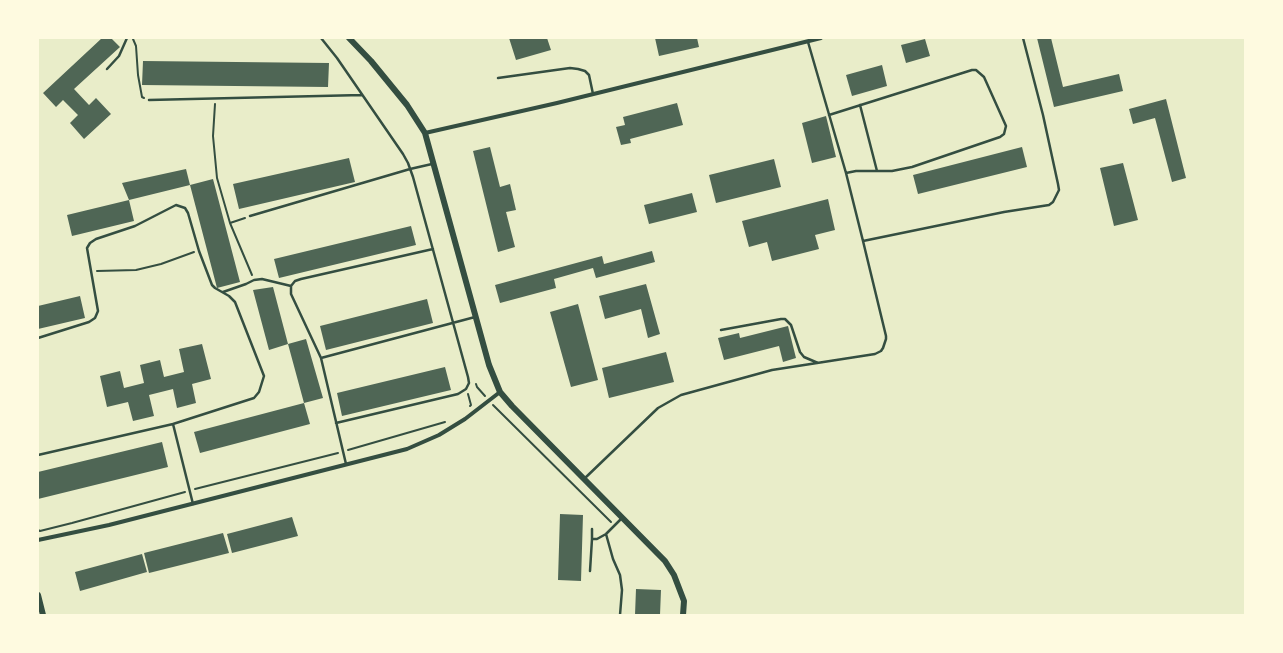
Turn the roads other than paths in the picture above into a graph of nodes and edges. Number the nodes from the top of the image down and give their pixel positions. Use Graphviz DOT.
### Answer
graph roads {
  1 [pos="127,38"];
  2 [pos="321,38"];
  3 [pos="349,38"];
  4 [pos="821,38"];
  5 [pos="1023,38"];
  6 [pos="808,41"];
  7 [pos="107,69"];
  8 [pos="498,78"];
  9 [pos="362,94"];
  10 [pos="593,94"];
  11 [pos="149,100"];
  12 [pos="860,105"];
  13 [pos="829,115"];
  14 [pos="425,133"];
  15 [pos="433,164"];
  16 [pos="410,169"];
  17 [pos="877,171"];
  18 [pos="846,173"];
  19 [pos="250,216"];
  20 [pos="863,241"];
  21 [pos="433,249"];
  22 [pos="291,286"];
  23 [pos="223,292"];
  24 [pos="476,317"];
  25 [pos="453,323"];
  26 [pos="721,330"];
  27 [pos="38,338"];
  28 [pos="321,358"];
  29 [pos="818,364"];
  30 [pos="500,392"];
  31 [pos="336,423"];
  32 [pos="172,424"];
  33 [pos="38,455"];
  34 [pos="346,465"];
  35 [pos="583,479"];
  36 [pos="193,504"];
  37 [pos="622,518"];
  38 [pos="592,529"];
  39 [pos="606,534"];
  40 [pos="592,539"];
  41 [pos="38,540"];
  42 [pos="590,571"];
  43 [pos="38,595"];
  44 [pos="43,615"];
  45 [pos="620,615"];
  46 [pos="684,615"];
  1 -- 7 [label="lane"];
  2 -- 9 [label="lane"];
  3 -- 14 [label="street"];
  4 -- 6 [label="street"];
  5 -- 20 [label="lane"];
  6 -- 10 [label="street"];
  6 -- 13 [label="lane"];
  8 -- 10 [label="lane"];
  9 -- 11 [label="lane"];
  9 -- 16 [label="lane"];
  10 -- 14 [label="street"];
  12 -- 13 [label="lane"];
  12 -- 17 [label="lane"];
  12 -- 17 [label="lane"];
  13 -- 18 [label="lane"];
  14 -- 15 [label="street"];
  15 -- 16 [label="lane"];
  15 -- 24 [label="street"];
  16 -- 19 [label="lane"];
  16 -- 21 [label="lane"];
  17 -- 18 [label="lane"];
  18 -- 20 [label="lane"];
  20 -- 29 [label="lane"];
  21 -- 22 [label="lane"];
  21 -- 25 [label="lane"];
  22 -- 23 [label="lane"];
  22 -- 28 [label="lane"];
  23 -- 27 [label="lane"];
  23 -- 32 [label="lane"];
  24 -- 25 [label="lane"];
  24 -- 30 [label="street"];
  25 -- 28 [label="lane"];
  25 -- 31 [label="lane"];
  26 -- 29 [label="lane"];
  28 -- 31 [label="lane"];
  29 -- 35 [label="lane"];
  30 -- 34 [label="street"];
  30 -- 35 [label="street"];
  31 -- 34 [label="lane"];
  32 -- 33 [label="lane"];
  32 -- 36 [label="lane"];
  34 -- 36 [label="street"];
  35 -- 37 [label="street"];
  36 -- 41 [label="street"];
  37 -- 39 [label="lane"];
  37 -- 46 [label="street"];
  38 -- 40 [label="lane"];
  39 -- 40 [label="lane"];
  39 -- 45 [label="lane"];
  40 -- 42 [label="lane"];
  43 -- 44 [label="street"];
}
